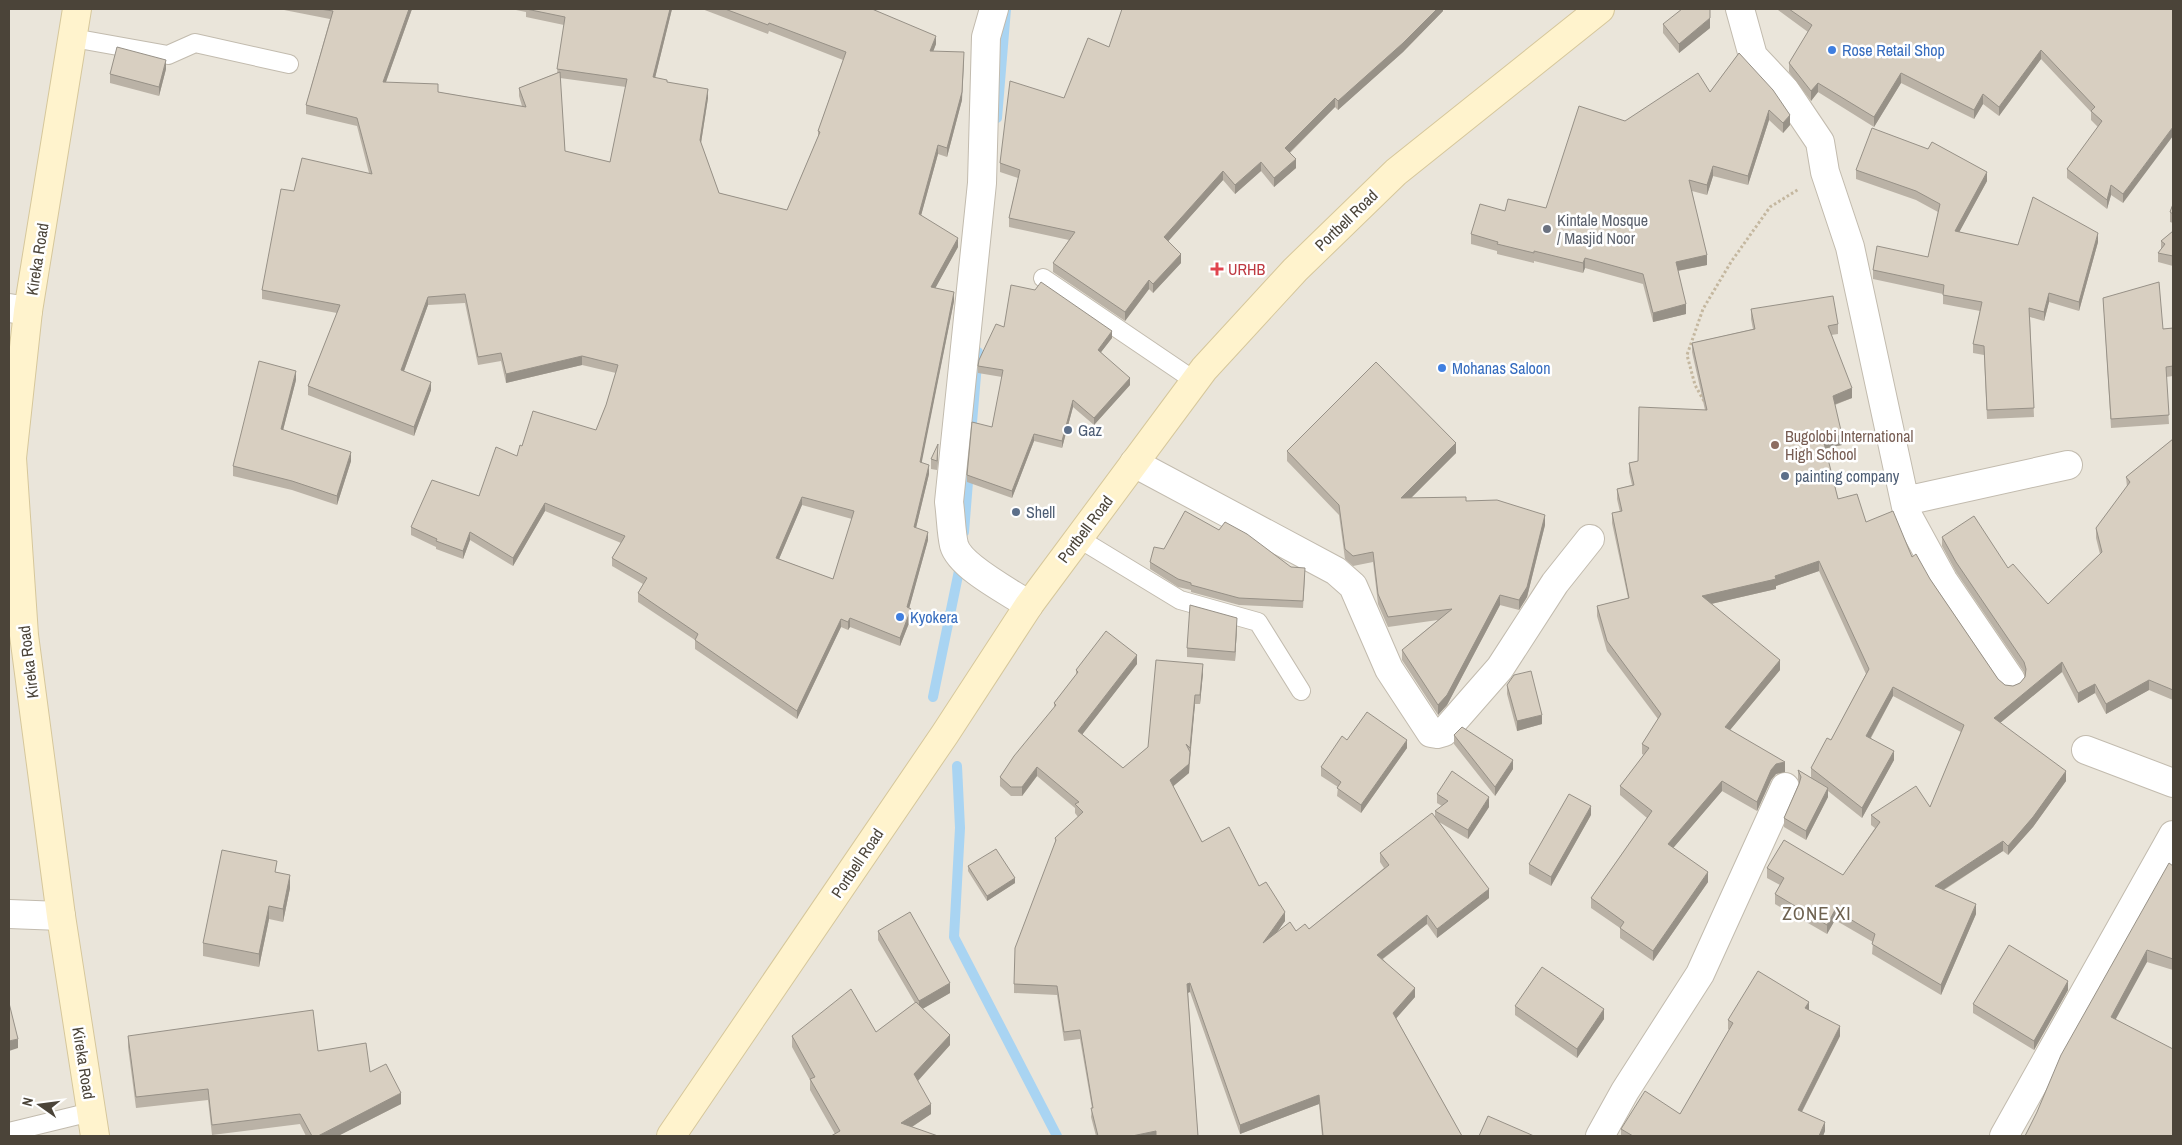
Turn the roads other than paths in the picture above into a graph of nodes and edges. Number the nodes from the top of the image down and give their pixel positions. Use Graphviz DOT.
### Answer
graph roads {
  1 [pos="78,9"];
  2 [pos="994,9"];
  3 [pos="1600,9"];
  4 [pos="1740,9"];
  5 [pos="73,38"];
  6 [pos="289,64"];
  7 [pos="1043,278"];
  8 [pos="18,309"];
  9 [pos="1195,381"];
  10 [pos="1134,463"];
  11 [pos="2068,465"];
  12 [pos="1905,501"];
  13 [pos="12,516"];
  14 [pos="1078,538"];
  15 [pos="1590,539"];
  16 [pos="1029,605"];
  17 [pos="2011,680"];
  18 [pos="1301,691"];
  19 [pos="2086,750"];
  20 [pos="2173,783"];
  21 [pos="1785,787"];
  22 [pos="2173,835"];
  23 [pos="9,914"];
  24 [pos="61,916"];
  25 [pos="93,1124"];
  26 [pos="9,1132"];
  27 [pos="671,1136"];
  28 [pos="1600,1136"];
  29 [pos="2004,1136"];
  1 -- 5 [label="main road, Kireka Road"];
  2 -- 16 [label="street"];
  3 -- 9 [label="main road, Portbell Road"];
  4 -- 12 [label="street"];
  5 -- 6 [label="lane"];
  5 -- 8 [label="main road, Kireka Road"];
  7 -- 9 [label="lane"];
  8 -- 13 [label="main road, Kireka Road"];
  9 -- 10 [label="main road, Portbell Road"];
  10 -- 14 [label="main road, Portbell Road"];
  10 -- 15 [label="street"];
  11 -- 12 [label="street"];
  12 -- 17 [label="street"];
  13 -- 24 [label="main road, Kireka Road"];
  14 -- 16 [label="main road, Portbell Road"];
  14 -- 18 [label="lane"];
  16 -- 27 [label="main road, Portbell Road"];
  19 -- 20 [label="street"];
  21 -- 28 [label="street"];
  22 -- 29 [label="street"];
  23 -- 24 [label="street"];
  24 -- 25 [label="main road, Kireka Road"];
  25 -- 26 [label="lane"];
}
